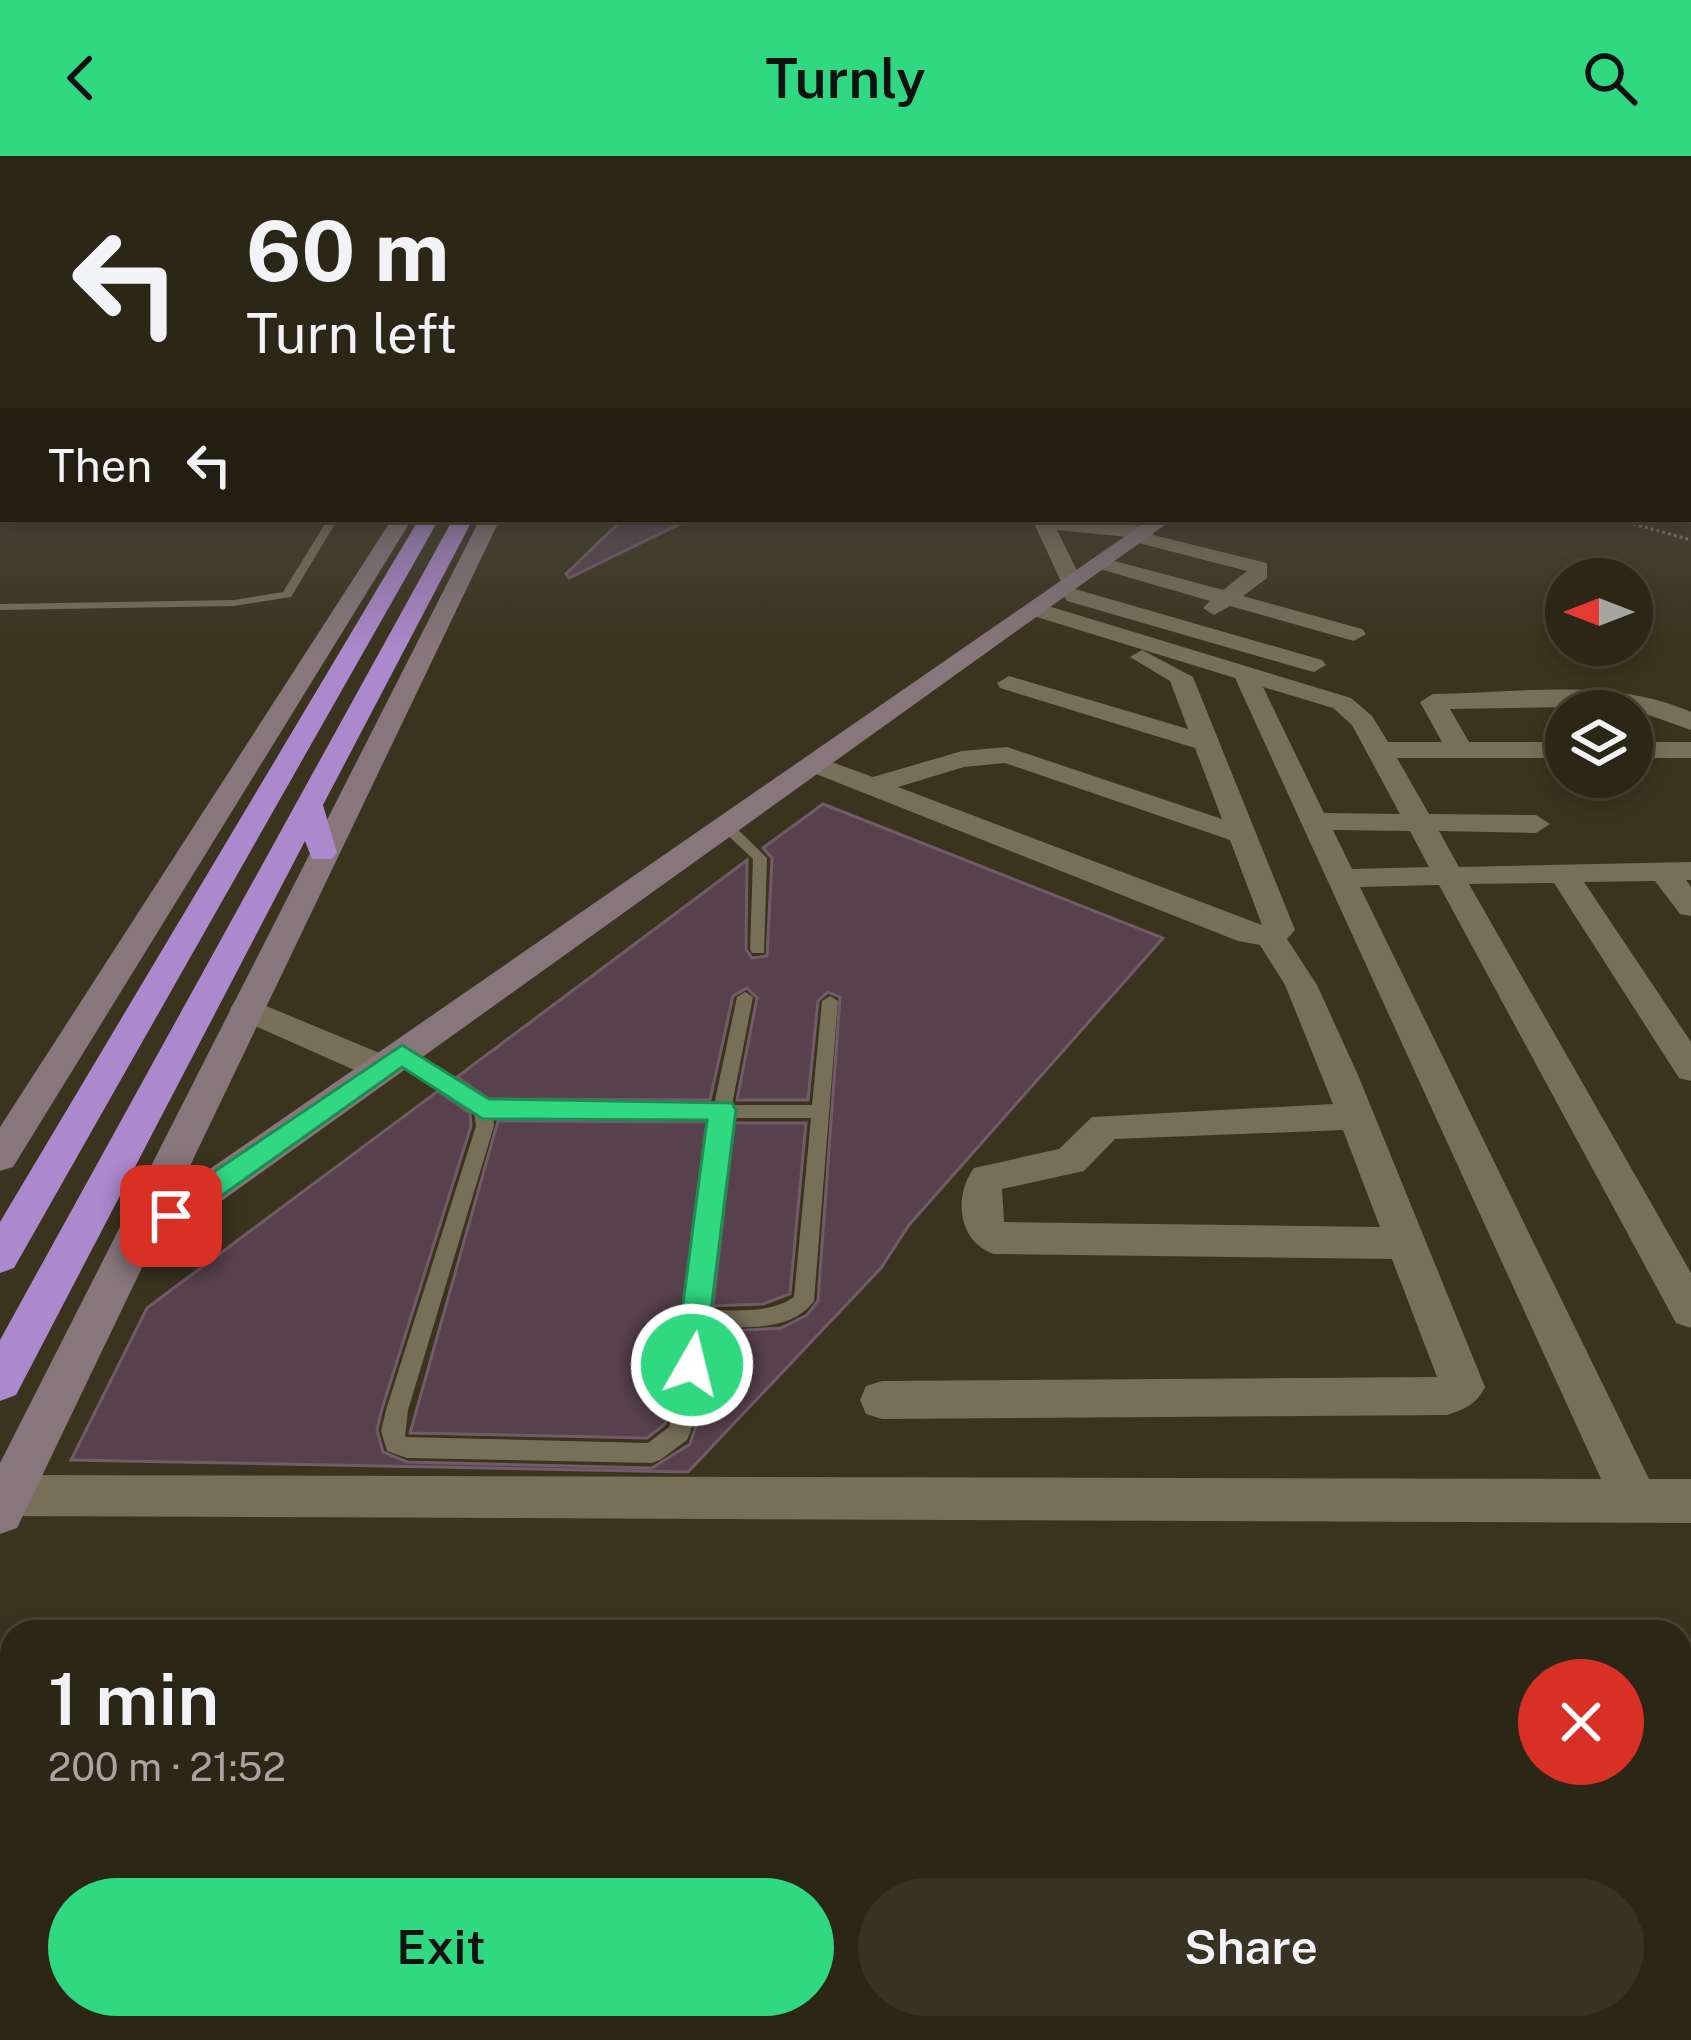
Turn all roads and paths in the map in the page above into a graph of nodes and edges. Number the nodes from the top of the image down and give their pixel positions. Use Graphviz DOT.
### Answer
graph roads {
  1 [pos="331,522"];
  2 [pos="400,522"];
  3 [pos="427,522"];
  4 [pos="461,522"];
  5 [pos="488,522"];
  6 [pos="1043,522"];
  7 [pos="1056,522"];
  8 [pos="1627,522"];
  9 [pos="1149,529"];
  10 [pos="1691,540"];
  11 [pos="1100,563"];
  12 [pos="1055,595"];
  13 [pos="1226,598"];
  14 [pos="0,607"];
  15 [pos="1187,628"];
  16 [pos="1059,631"];
  17 [pos="1354,634"];
  18 [pos="1314,665"];
  19 [pos="1244,672"];
  20 [pos="1009,682"];
  21 [pos="1502,701"];
  22 [pos="1545,703"];
  23 [pos="1653,707"];
  24 [pos="1691,722"];
  25 [pos="1206,743"];
  26 [pos="1545,743"];
  27 [pos="1379,750"];
  28 [pos="1460,750"];
  29 [pos="1545,750"];
  30 [pos="1653,750"];
  31 [pos="1691,750"];
  32 [pos="815,764"];
  33 [pos="872,786"];
  34 [pos="310,806"];
  35 [pos="1313,821"];
  36 [pos="1420,823"];
  37 [pos="1536,824"];
  38 [pos="726,826"];
  39 [pos="1239,834"];
  40 [pos="322,854"];
  41 [pos="1677,871"];
  42 [pos="1563,873"];
  43 [pos="1448,876"];
  44 [pos="1339,878"];
  45 [pos="1691,907"];
  46 [pos="1270,936"];
  47 [pos="758,949"];
  48 [pos="745,997"];
  49 [pos="830,1000"];
  50 [pos="247,1009"];
  51 [pos="392,1061"];
  52 [pos="1691,1070"];
  53 [pos="483,1109"];
  54 [pos="722,1110"];
  55 [pos="821,1112"];
  56 [pos="1356,1116"];
  57 [pos="0,1157"];
  58 [pos="136,1241"];
  59 [pos="1406,1243"];
  60 [pos="0,1257"];
  61 [pos="1691,1311"];
  62 [pos="698,1319"];
  63 [pos="0,1382"];
  64 [pos="882,1400"];
  65 [pos="1635,1501"];
  66 [pos="1691,1501"];
  67 [pos="4,1504"];
  1 -- 14 [label="lane"];
  2 -- 57 [label="street"];
  3 -- 60 [label="highway"];
  4 -- 34 [label="highway"];
  5 -- 40 [label="street"];
  6 -- 12 [label="street"];
  7 -- 9 [label="street"];
  8 -- 10 [label="path"];
  9 -- 11 [label="street"];
  9 -- 13 [label="street"];
  11 -- 12 [label="street"];
  11 -- 13 [label="street"];
  12 -- 15 [label="street"];
  12 -- 19 [label="street"];
  12 -- 32 [label="street"];
  13 -- 15 [label="street"];
  13 -- 17 [label="street"];
  15 -- 18 [label="street"];
  16 -- 25 [label="street"];
  19 -- 27 [label="street"];
  19 -- 35 [label="street"];
  20 -- 25 [label="street"];
  21 -- 22 [label="street"];
  21 -- 26 [label="street"];
  21 -- 28 [label="street"];
  23 -- 24 [label="street"];
  25 -- 39 [label="street"];
  27 -- 28 [label="street"];
  27 -- 36 [label="street"];
  28 -- 29 [label="street"];
  30 -- 31 [label="street"];
  32 -- 33 [label="street"];
  32 -- 38 [label="street"];
  33 -- 39 [label="street"];
  33 -- 46 [label="street"];
  34 -- 40 [label="highway"];
  34 -- 63 [label="highway"];
  35 -- 36 [label="street"];
  35 -- 44 [label="street"];
  36 -- 37 [label="street"];
  36 -- 43 [label="street"];
  38 -- 47 [label="lane"];
  38 -- 51 [label="street"];
  39 -- 46 [label="street"];
  40 -- 50 [label="street"];
  41 -- 42 [label="street"];
  41 -- 45 [label="street"];
  42 -- 43 [label="street"];
  42 -- 52 [label="street"];
  43 -- 44 [label="street"];
  43 -- 61 [label="street"];
  44 -- 65 [label="street"];
  46 -- 56 [label="street"];
  48 -- 54 [label="lane"];
  49 -- 55 [label="lane"];
  50 -- 51 [label="street"];
  50 -- 58 [label="street"];
  51 -- 53 [label="lane"];
  51 -- 58 [label="street"];
  53 -- 54 [label="lane"];
  53 -- 62 [label="lane"];
  54 -- 55 [label="lane"];
  54 -- 62 [label="lane"];
  55 -- 62 [label="lane"];
  56 -- 59 [label="street"];
  56 -- 59 [label="street"];
  58 -- 67 [label="street"];
  59 -- 64 [label="street"];
  65 -- 66 [label="street"];
  65 -- 67 [label="street"];
}
